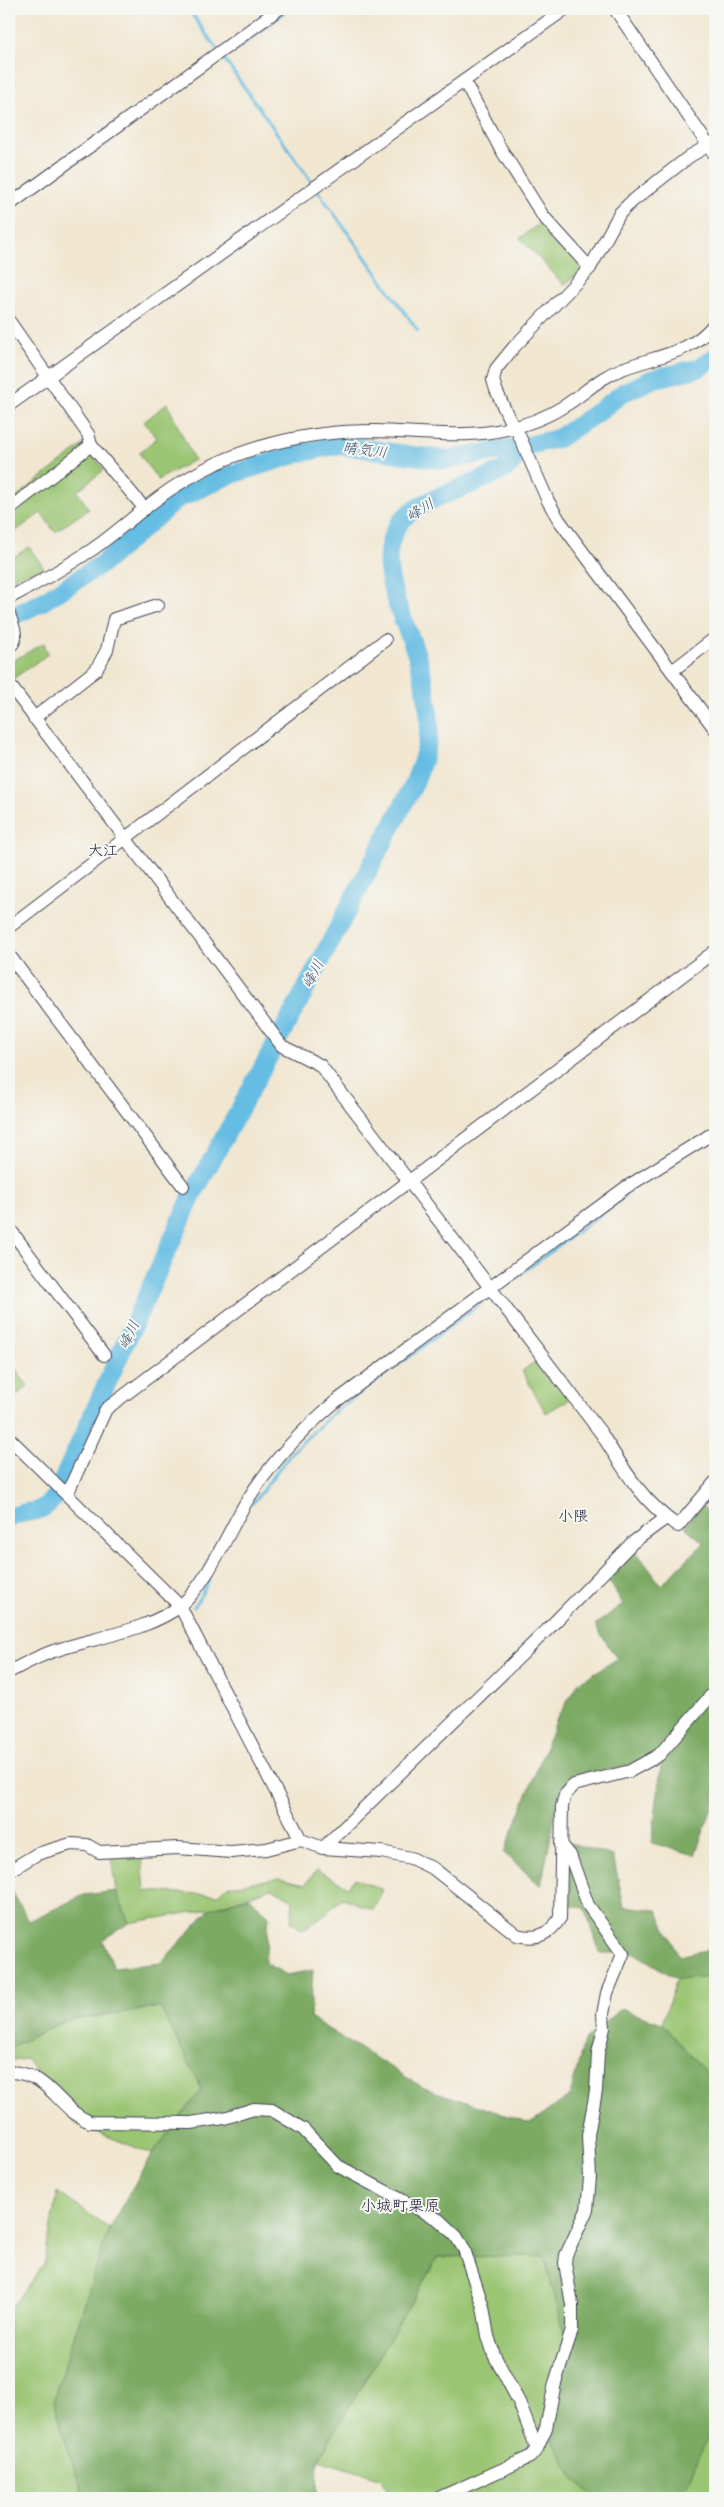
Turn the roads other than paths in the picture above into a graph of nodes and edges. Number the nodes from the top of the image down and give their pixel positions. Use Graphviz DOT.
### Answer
graph roads {
  1 [pos="279,9"];
  2 [pos="565,9"];
  3 [pos="616,9"];
  4 [pos="464,81"];
  5 [pos="713,147"];
  6 [pos="9,205"];
  7 [pos="590,268"];
  8 [pos="9,321"];
  9 [pos="715,323"];
  10 [pos="48,376"];
  11 [pos="9,405"];
  12 [pos="516,429"];
  13 [pos="91,444"];
  14 [pos="9,509"];
  15 [pos="145,509"];
  16 [pos="9,598"];
  17 [pos="158,605"];
  18 [pos="9,614"];
  19 [pos="715,638"];
  20 [pos="385,640"];
  21 [pos="12,643"];
  22 [pos="672,671"];
  23 [pos="9,684"];
  24 [pos="34,718"];
  25 [pos="715,729"];
  26 [pos="126,839"];
  27 [pos="9,927"];
  28 [pos="715,951"];
  29 [pos="9,955"];
  30 [pos="715,1132"];
  31 [pos="408,1181"];
  32 [pos="183,1186"];
  33 [pos="9,1228"];
  34 [pos="490,1288"];
  35 [pos="104,1355"];
  36 [pos="9,1438"];
  37 [pos="715,1482"];
  38 [pos="67,1494"];
  39 [pos="666,1518"];
  40 [pos="180,1606"];
  41 [pos="9,1672"];
  42 [pos="715,1691"];
  43 [pos="301,1840"];
  44 [pos="561,1844"];
  45 [pos="323,1848"];
  46 [pos="9,1871"];
  47 [pos="9,2072"];
  48 [pos="537,2449"];
  49 [pos="439,2498"];
  1 -- 6 [label="street"];
  2 -- 4 [label="street"];
  3 -- 5 [label="street"];
  4 -- 7 [label="street"];
  4 -- 10 [label="street"];
  5 -- 7 [label="street"];
  7 -- 12 [label="street"];
  8 -- 10 [label="street"];
  9 -- 12 [label="street"];
  10 -- 11 [label="street"];
  10 -- 13 [label="street"];
  12 -- 15 [label="street"];
  12 -- 22 [label="street"];
  13 -- 14 [label="street"];
  13 -- 15 [label="street"];
  15 -- 16 [label="street"];
  17 -- 24 [label="street"];
  18 -- 21 [label="street"];
  19 -- 22 [label="street"];
  20 -- 26 [label="street"];
  22 -- 25 [label="street"];
  23 -- 24 [label="street"];
  24 -- 26 [label="street"];
  26 -- 27 [label="street"];
  26 -- 31 [label="street"];
  28 -- 31 [label="street"];
  29 -- 32 [label="street"];
  30 -- 34 [label="street"];
  31 -- 34 [label="street"];
  31 -- 38 [label="street"];
  33 -- 35 [label="street"];
  34 -- 39 [label="street"];
  34 -- 40 [label="street"];
  36 -- 38 [label="street"];
  37 -- 39 [label="street"];
  38 -- 40 [label="street"];
  39 -- 45 [label="street"];
  40 -- 41 [label="street"];
  40 -- 43 [label="street"];
  42 -- 44 [label="street"];
  43 -- 45 [label="street"];
  43 -- 46 [label="street"];
  44 -- 45 [label="street"];
  44 -- 48 [label="street"];
  47 -- 48 [label="street"];
  48 -- 49 [label="street"];
}
